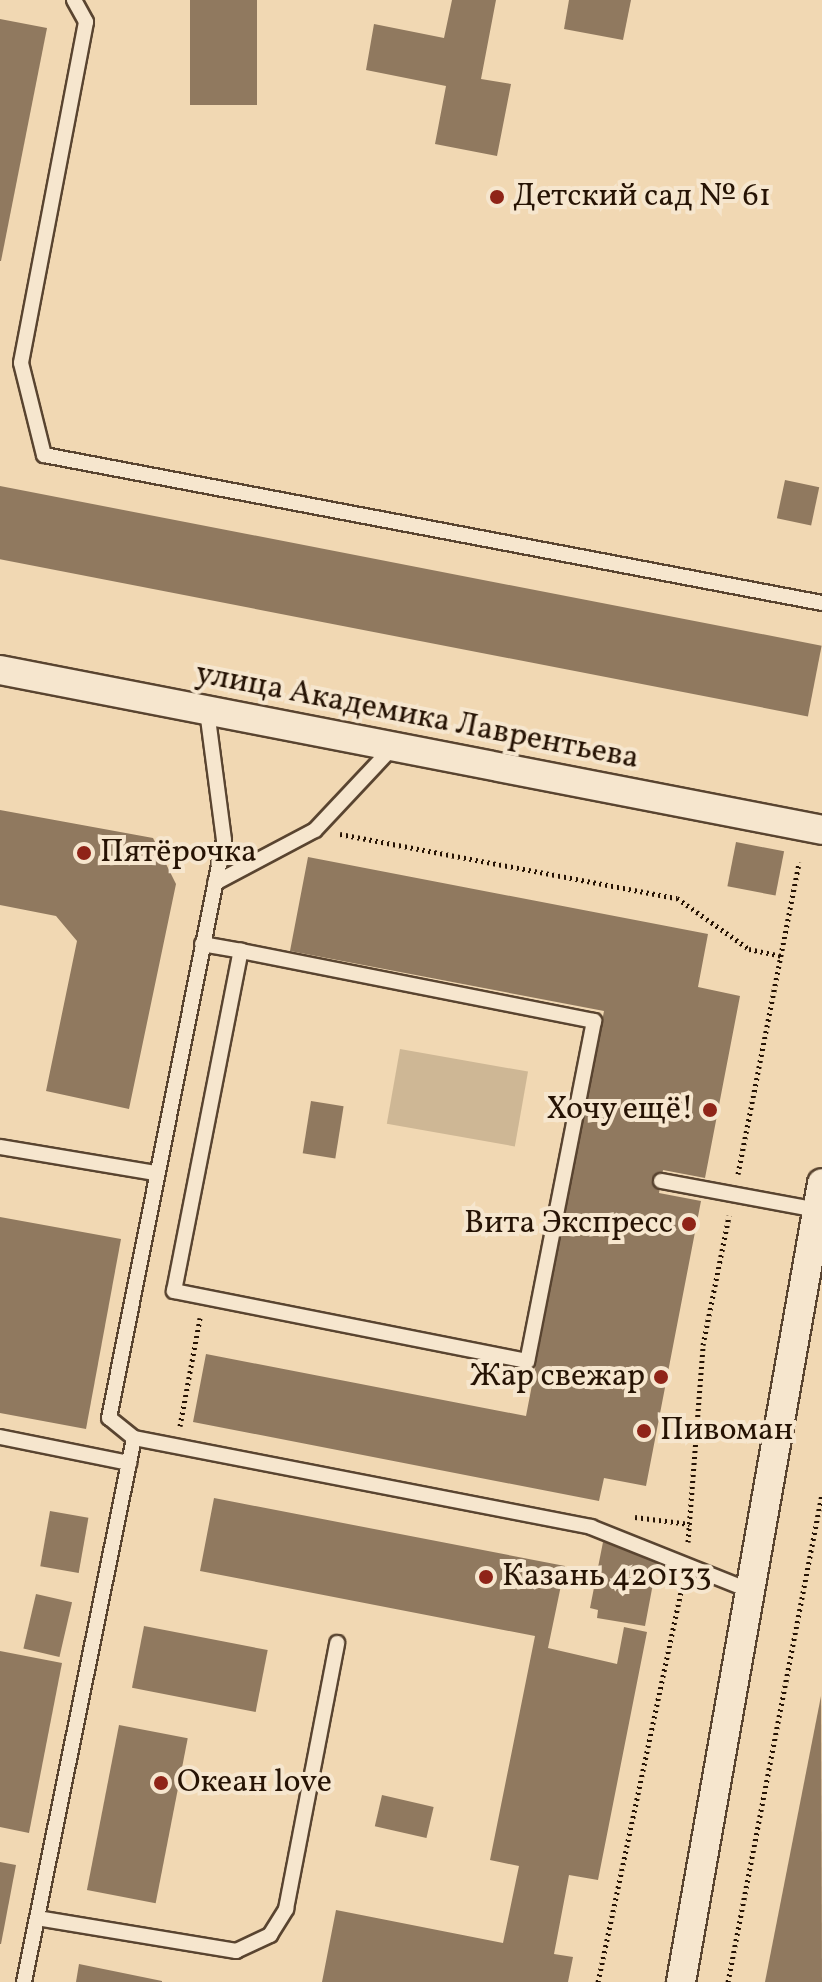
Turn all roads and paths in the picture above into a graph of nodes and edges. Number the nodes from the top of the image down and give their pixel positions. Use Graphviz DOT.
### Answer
graph roads {
  1 [pos="74,0"];
  2 [pos="822,603"];
  3 [pos="0,670"];
  4 [pos="207,710"];
  5 [pos="393,746"];
  6 [pos="315,830"];
  7 [pos="822,830"];
  8 [pos="799,862"];
  9 [pos="215,883"];
  10 [pos="202,944"];
  11 [pos="241,951"];
  12 [pos="781,956"];
  13 [pos="0,1147"];
  14 [pos="156,1173"];
  15 [pos="661,1181"];
  16 [pos="733,1196"];
  17 [pos="820,1196"];
  18 [pos="204,1297"];
  19 [pos="180,1428"];
  20 [pos="0,1437"];
  21 [pos="134,1438"];
  22 [pos="129,1463"];
  23 [pos="822,1493"];
  24 [pos="686,1566"];
  25 [pos="751,1591"];
  26 [pos="337,1643"];
  27 [pos="37,1918"];
  28 [pos="24,1982"];
  29 [pos="598,1982"];
  30 [pos="681,1982"];
  31 [pos="728,1982"];
  1 -- 2 [label="lane"];
  3 -- 4 [label="street, улица Академика Лаврентьева"];
  4 -- 5 [label="street, улица Академика Лаврентьева"];
  4 -- 9 [label="lane"];
  5 -- 6 [label="lane"];
  5 -- 7 [label="street, улица Академика Лаврентьева"];
  6 -- 9 [label="lane"];
  6 -- 12 [label="path"];
  8 -- 12 [label="path"];
  9 -- 10 [label="lane"];
  10 -- 11 [label="lane"];
  10 -- 14 [label="lane"];
  11 -- 18 [label="lane"];
  11 -- 18 [label="lane"];
  12 -- 16 [label="path"];
  13 -- 14 [label="lane"];
  14 -- 21 [label="lane"];
  15 -- 16 [label="lane"];
  16 -- 17 [label="lane"];
  16 -- 24 [label="path"];
  17 -- 25 [label="street"];
  18 -- 19 [label="path"];
  20 -- 22 [label="lane"];
  21 -- 22 [label="lane"];
  21 -- 24 [label="lane"];
  22 -- 27 [label="lane"];
  23 -- 31 [label="path"];
  24 -- 25 [label="lane"];
  24 -- 29 [label="path"];
  25 -- 30 [label="street"];
  26 -- 27 [label="lane"];
  27 -- 28 [label="lane"];
}
